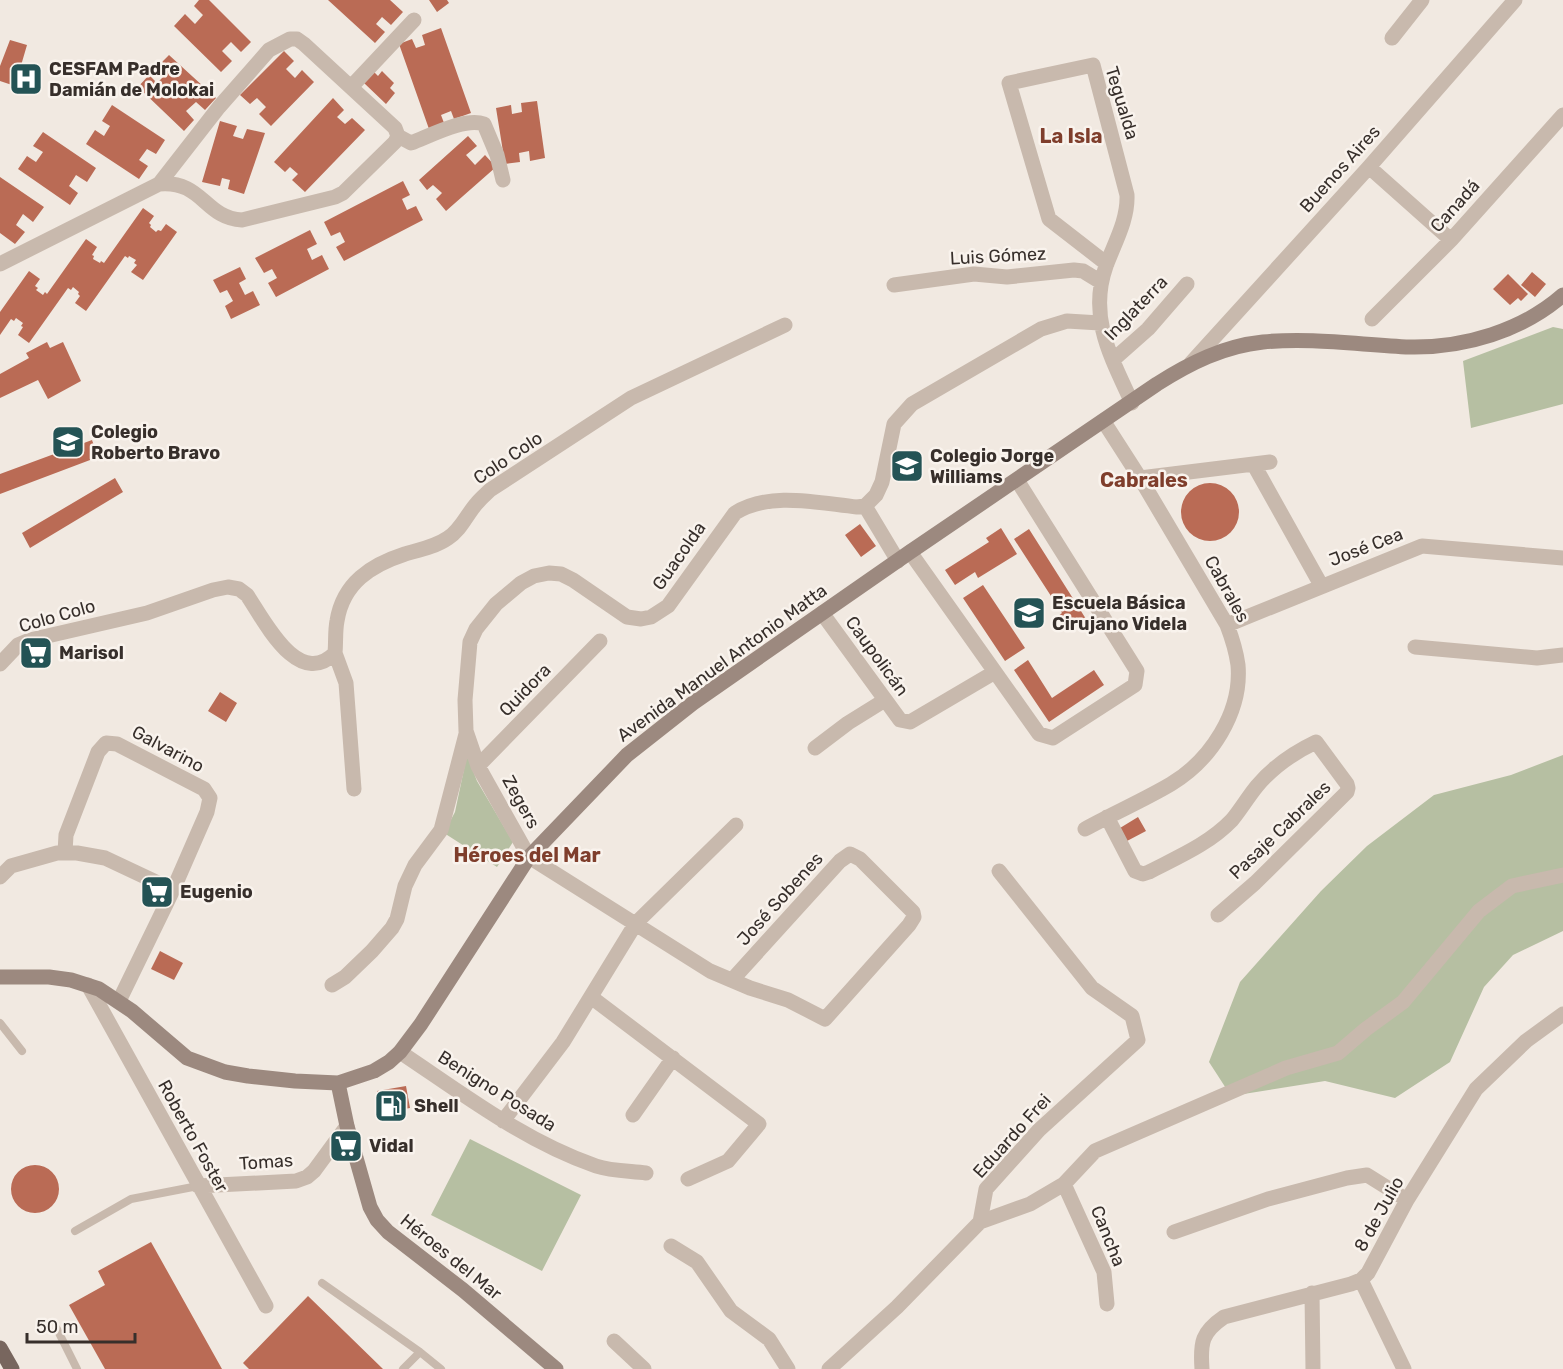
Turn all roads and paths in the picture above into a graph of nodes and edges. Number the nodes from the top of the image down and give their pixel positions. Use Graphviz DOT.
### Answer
graph roads {
  1 [pos="1422,0"];
  2 [pos="1515,0"];
  3 [pos="414,20"];
  4 [pos="1392,38"];
  5 [pos="351,87"];
  6 [pos="1563,115"];
  7 [pos="398,136"];
  8 [pos="1369,167"];
  9 [pos="503,180"];
  10 [pos="159,184"];
  11 [pos="1452,240"];
  12 [pos="0,264"];
  13 [pos="1107,264"];
  14 [pos="1101,282"];
  15 [pos="1186,284"];
  16 [pos="894,285"];
  17 [pos="1559,302"];
  18 [pos="1372,319"];
  19 [pos="1100,323"];
  20 [pos="784,325"];
  21 [pos="1113,360"];
  22 [pos="1191,363"];
  23 [pos="1132,403"];
  24 [pos="1104,422"];
  25 [pos="1270,462"];
  26 [pos="1254,465"];
  27 [pos="1140,478"];
  28 [pos="1017,480"];
  29 [pos="865,506"];
  30 [pos="904,556"];
  31 [pos="1563,558"];
  32 [pos="1321,585"];
  33 [pos="822,613"];
  34 [pos="1227,625"];
  35 [pos="600,641"];
  36 [pos="1415,647"];
  37 [pos="335,653"];
  38 [pos="1563,655"];
  39 [pos="0,664"];
  40 [pos="995,672"];
  41 [pos="885,700"];
  42 [pos="466,731"];
  43 [pos="815,748"];
  44 [pos="478,766"];
  45 [pos="354,789"];
  46 [pos="1107,817"];
  47 [pos="736,825"];
  48 [pos="1085,829"];
  49 [pos="65,852"];
  50 [pos="529,857"];
  51 [pos="999,871"];
  52 [pos="1563,875"];
  53 [pos="0,877"];
  54 [pos="173,890"];
  55 [pos="1218,915"];
  56 [pos="636,923"];
  57 [pos="0,977"];
  58 [pos="732,980"];
  59 [pos="88,985"];
  60 [pos="332,985"];
  61 [pos="591,998"];
  62 [pos="119,1002"];
  63 [pos="1563,1014"];
  64 [pos="0,1023"];
  65 [pos="22,1051"];
  66 [pos="400,1052"];
  67 [pos="673,1058"];
  68 [pos="338,1083"];
  69 [pos="633,1115"];
  70 [pos="503,1121"];
  71 [pos="347,1126"];
  72 [pos="646,1173"];
  73 [pos="688,1179"];
  74 [pos="1064,1184"];
  75 [pos="198,1186"];
  76 [pos="1407,1200"];
  77 [pos="980,1222"];
  78 [pos="75,1231"];
  79 [pos="1174,1232"];
  80 [pos="671,1246"];
  81 [pos="1361,1280"];
  82 [pos="321,1283"];
  83 [pos="1312,1293"];
  84 [pos="1107,1304"];
  85 [pos="266,1306"];
  86 [pos="57,1329"];
  87 [pos="614,1341"];
  88 [pos="0,1348"];
  89 [pos="420,1352"];
  90 [pos="12,1369"];
  91 [pos="77,1369"];
  92 [pos="403,1369"];
  93 [pos="441,1369"];
  94 [pos="556,1369"];
  95 [pos="644,1369"];
  96 [pos="788,1369"];
  97 [pos="829,1369"];
  98 [pos="1202,1369"];
  99 [pos="1313,1369"];
  100 [pos="1404,1369"];
  1 -- 4 [label="street"];
  2 -- 8 [label="street, Buenos Aires"];
  3 -- 5 [label="street"];
  5 -- 7 [label="street"];
  5 -- 10 [label="street"];
  6 -- 11 [label="street, Canadá"];
  7 -- 9 [label="street"];
  7 -- 10 [label="street"];
  8 -- 11 [label="street"];
  8 -- 22 [label="street, Buenos Aires"];
  10 -- 12 [label="street"];
  11 -- 18 [label="street, Canadá"];
  13 -- 13 [label="street, Tegualda"];
  13 -- 14 [label="street, Tegualda"];
  14 -- 16 [label="street, Luis Gómez"];
  14 -- 19 [label="street, Tegualda"];
  15 -- 21 [label="street, Inglaterra"];
  17 -- 22 [label="main road, Avenida Manuel Antonio Matta"];
  19 -- 21 [label="street, Tegualda"];
  19 -- 29 [label="street"];
  20 -- 37 [label="street, Colo Colo"];
  21 -- 23 [label="street, Tegualda"];
  22 -- 23 [label="main road, Avenida Manuel Antonio Matta"];
  23 -- 24 [label="main road, Avenida Manuel Antonio Matta"];
  24 -- 27 [label="street, Cabrales"];
  24 -- 28 [label="main road, Avenida Manuel Antonio Matta"];
  25 -- 26 [label="street"];
  26 -- 27 [label="street"];
  26 -- 32 [label="street"];
  27 -- 34 [label="street, Cabrales"];
  28 -- 30 [label="main road, Avenida Manuel Antonio Matta"];
  28 -- 40 [label="street"];
  29 -- 30 [label="street"];
  29 -- 42 [label="street, Guacolda"];
  30 -- 33 [label="main road, Avenida Manuel Antonio Matta"];
  30 -- 40 [label="street"];
  31 -- 32 [label="street, José Cea"];
  32 -- 34 [label="street, José Cea"];
  33 -- 41 [label="street, Caupolicán"];
  33 -- 50 [label="main road, Avenida Manuel Antonio Matta"];
  34 -- 46 [label="street, Cabrales"];
  35 -- 44 [label="street, Quidora"];
  36 -- 38 [label="street"];
  37 -- 39 [label="street, Colo Colo"];
  37 -- 45 [label="street"];
  40 -- 41 [label="street, Caupolicán"];
  41 -- 43 [label="street"];
  42 -- 44 [label="street, Guacolda"];
  42 -- 60 [label="street, Guacolda"];
  44 -- 50 [label="street, Zegers"];
  46 -- 48 [label="street, Cabrales"];
  46 -- 55 [label="street, Pasaje Cabrales"];
  47 -- 56 [label="street"];
  49 -- 53 [label="street"];
  49 -- 54 [label="street"];
  49 -- 54 [label="street, Galvarino"];
  50 -- 56 [label="street"];
  50 -- 66 [label="main road, Avenida Manuel Antonio Matta"];
  51 -- 77 [label="street, Eduardo Frei"];
  52 -- 74 [label="street"];
  54 -- 62 [label="street, Galvarino"];
  56 -- 58 [label="street"];
  56 -- 61 [label="street"];
  57 -- 59 [label="main road, Avenida Manuel Antonio Matta"];
  58 -- 58 [label="street, José Sobenes"];
  59 -- 62 [label="main road, Avenida Manuel Antonio Matta"];
  59 -- 75 [label="street, Roberto Foster"];
  61 -- 67 [label="street"];
  61 -- 70 [label="street"];
  62 -- 68 [label="main road, Avenida Manuel Antonio Matta"];
  63 -- 76 [label="street, 8 de Julio"];
  64 -- 65 [label="lane"];
  66 -- 68 [label="main road, Avenida Manuel Antonio Matta"];
  66 -- 70 [label="street, Benigno Posada"];
  67 -- 69 [label="street"];
  67 -- 73 [label="street"];
  68 -- 71 [label="main road, Héroes del Mar"];
  70 -- 72 [label="street, Benigno Posada"];
  71 -- 75 [label="street, Tomas"];
  71 -- 94 [label="main road, Héroes del Mar"];
  74 -- 77 [label="street"];
  74 -- 84 [label="street, Cancha"];
  75 -- 78 [label="lane"];
  75 -- 85 [label="street, Roberto Foster"];
  76 -- 79 [label="street"];
  76 -- 81 [label="street, 8 de Julio"];
  77 -- 97 [label="street"];
  80 -- 96 [label="street"];
  81 -- 83 [label="street, 8 de Julio"];
  81 -- 100 [label="street"];
  82 -- 89 [label="lane"];
  83 -- 98 [label="street, 8 de Julio"];
  83 -- 99 [label="street"];
  86 -- 91 [label="lane"];
  87 -- 95 [label="street"];
  88 -- 90 [label="main road"];
  89 -- 92 [label="lane"];
  89 -- 93 [label="lane"];
}
